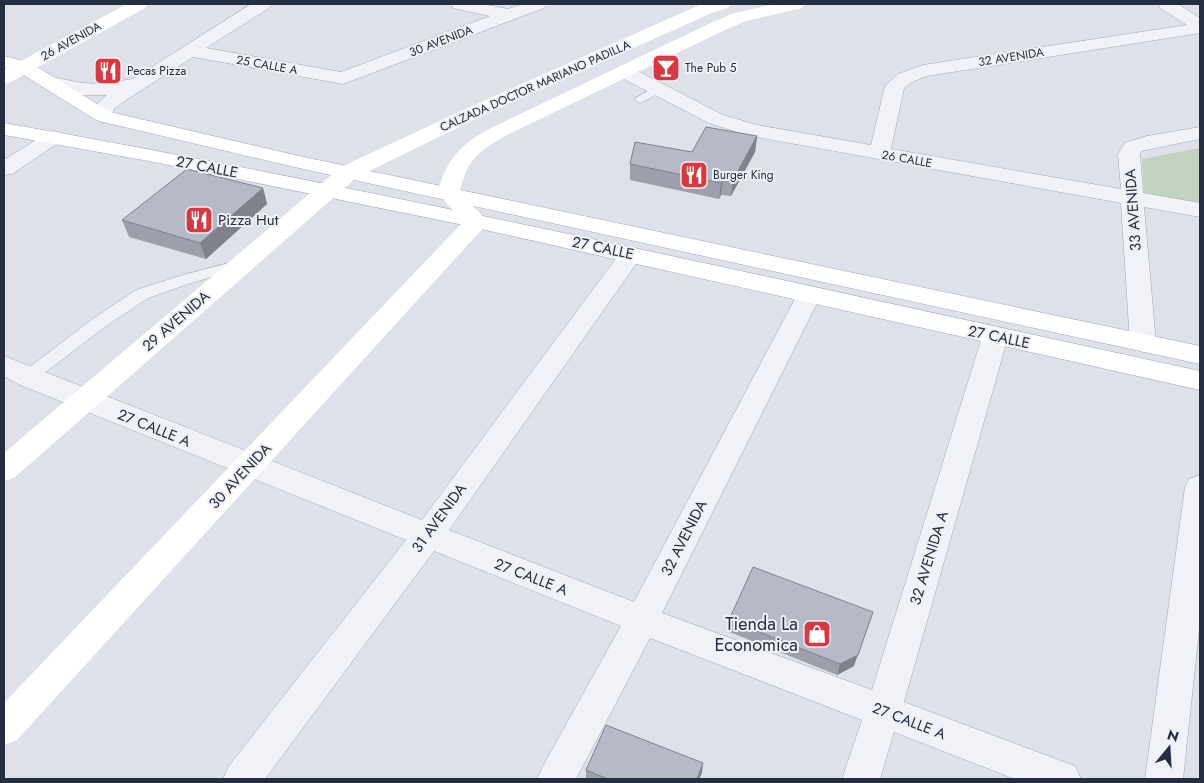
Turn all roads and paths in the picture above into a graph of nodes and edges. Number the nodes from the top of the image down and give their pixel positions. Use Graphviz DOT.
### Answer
graph roads {
  1 [pos="139,4"];
  2 [pos="263,4"];
  3 [pos="459,4"];
  4 [pos="538,4"];
  5 [pos="796,4"];
  6 [pos="1166,4"];
  7 [pos="712,5"];
  8 [pos="509,15"];
  9 [pos="1200,27"];
  10 [pos="190,50"];
  11 [pos="4,62"];
  12 [pos="24,68"];
  13 [pos="625,72"];
  14 [pos="4,78"];
  15 [pos="148,78"];
  16 [pos="343,78"];
  17 [pos="52,83"];
  18 [pos="103,116"];
  19 [pos="4,129"];
  20 [pos="1200,133"];
  21 [pos="54,137"];
  22 [pos="879,154"];
  23 [pos="4,169"];
  24 [pos="349,172"];
  25 [pos="328,190"];
  26 [pos="448,193"];
  27 [pos="1132,198"];
  28 [pos="1200,210"];
  29 [pos="476,222"];
  30 [pos="632,254"];
  31 [pos="240,266"];
  32 [pos="809,295"];
  33 [pos="995,336"];
  34 [pos="1143,343"];
  35 [pos="1200,355"];
  36 [pos="4,366"];
  37 [pos="28,378"];
  38 [pos="1200,381"];
  39 [pos="86,400"];
  40 [pos="250,466"];
  41 [pos="4,470"];
  42 [pos="1200,487"];
  43 [pos="427,536"];
  44 [pos="642,620"];
  45 [pos="883,711"];
  46 [pos="4,728"];
  47 [pos="242,779"];
  48 [pos="556,779"];
  49 [pos="861,779"];
  50 [pos="1062,779"];
  51 [pos="1164,779"];
  1 -- 12 [label="main road, 26 AVENIDA"];
  2 -- 10 [label="street"];
  3 -- 8 [label="street"];
  4 -- 8 [label="street, 30 AVENIDA"];
  5 -- 13 [label="main road, CALZADA DOCTOR MARIANO PADILLA"];
  6 -- 9 [label="street"];
  7 -- 24 [label="main road, CALZADA DOCTOR MARIANO PADILLA"];
  8 -- 16 [label="street, 30 AVENIDA"];
  9 -- 22 [label="street, 32 AVENIDA"];
  10 -- 15 [label="street"];
  10 -- 16 [label="street, 25 CALLE A"];
  11 -- 12 [label="main road"];
  12 -- 14 [label="main road, 26 AVENIDA"];
  12 -- 17 [label="main road"];
  13 -- 22 [label="street, 26 CALLE"];
  13 -- 26 [label="main road, CALZADA DOCTOR MARIANO PADILLA"];
  15 -- 17 [label="street"];
  15 -- 18 [label="street"];
  17 -- 18 [label="main road, 27 CALLE"];
  18 -- 24 [label="main road, 27 CALLE"];
  19 -- 21 [label="main road, 27 CALLE"];
  20 -- 27 [label="street, 33 AVENIDA"];
  21 -- 23 [label="street"];
  21 -- 25 [label="main road, 27 CALLE"];
  22 -- 27 [label="street, 26 CALLE"];
  24 -- 25 [label="main road, 29 AVENIDA"];
  24 -- 26 [label="main road, 27 CALLE"];
  25 -- 29 [label="main road, 27 CALLE"];
  25 -- 31 [label="main road, 29 AVENIDA"];
  26 -- 29 [label="main road"];
  26 -- 34 [label="main road, 27 CALLE"];
  27 -- 28 [label="street, 26 CALLE"];
  27 -- 34 [label="street, 33 AVENIDA"];
  29 -- 30 [label="main road, 27 CALLE"];
  29 -- 40 [label="main road, 30 AVENIDA"];
  30 -- 32 [label="main road, 27 CALLE"];
  30 -- 43 [label="street, 31 AVENIDA"];
  31 -- 37 [label="lane"];
  31 -- 39 [label="main road, 29 AVENIDA"];
  32 -- 33 [label="main road, 27 CALLE"];
  32 -- 44 [label="street, 32 AVENIDA"];
  33 -- 38 [label="main road, 27 CALLE"];
  33 -- 45 [label="street, 32 AVENIDA A"];
  34 -- 35 [label="main road, 27 CALLE"];
  36 -- 37 [label="street, 27 CALLE A"];
  37 -- 39 [label="street, 27 CALLE A"];
  39 -- 40 [label="street, 27 CALLE A"];
  39 -- 41 [label="main road, 29 AVENIDA"];
  40 -- 43 [label="street, 27 CALLE A"];
  40 -- 46 [label="main road, 30 AVENIDA"];
  42 -- 51 [label="street"];
  43 -- 44 [label="street, 27 CALLE A"];
  43 -- 47 [label="street, 31 AVENIDA"];
  44 -- 45 [label="street, 27 CALLE A"];
  44 -- 48 [label="street, 32 AVENIDA"];
  45 -- 49 [label="street, 32 AVENIDA A"];
  45 -- 50 [label="street, 27 CALLE A"];
}
